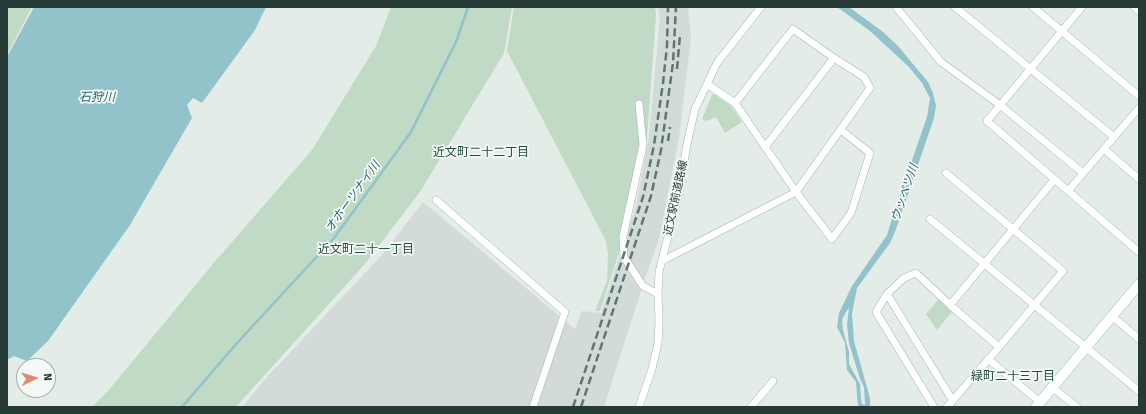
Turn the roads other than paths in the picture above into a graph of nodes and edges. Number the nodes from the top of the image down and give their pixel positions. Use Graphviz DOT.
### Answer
graph roads {
  1 [pos="761,7"];
  2 [pos="896,7"];
  3 [pos="955,7"];
  4 [pos="1033,7"];
  5 [pos="1082,7"];
  6 [pos="1134,7"];
  7 [pos="1139,11"];
  8 [pos="1062,32"];
  9 [pos="834,58"];
  10 [pos="1030,69"];
  11 [pos="707,84"];
  12 [pos="1139,96"];
  13 [pos="735,103"];
  14 [pos="639,104"];
  15 [pos="1000,105"];
  16 [pos="1139,108"];
  17 [pos="841,130"];
  18 [pos="1114,137"];
  19 [pos="765,147"];
  20 [pos="1104,149"];
  21 [pos="946,173"];
  22 [pos="1083,173"];
  23 [pos="1139,179"];
  24 [pos="1054,180"];
  25 [pos="1068,191"];
  26 [pos="796,192"];
  27 [pos="436,200"];
  28 [pos="930,219"];
  29 [pos="1013,228"];
  30 [pos="1139,252"];
  31 [pos="662,262"];
  32 [pos="984,264"];
  33 [pos="1139,284"];
  34 [pos="658,294"];
  35 [pos="887,294"];
  36 [pos="950,305"];
  37 [pos="1034,305"];
  38 [pos="1112,316"];
  39 [pos="1139,339"];
  40 [pos="999,347"];
  41 [pos="1085,348"];
  42 [pos="988,359"];
  43 [pos="773,381"];
  44 [pos="1052,387"];
  45 [pos="1139,391"];
  46 [pos="953,402"];
  47 [pos="1038,405"];
  48 [pos="533,407"];
  49 [pos="639,407"];
  50 [pos="751,407"];
  51 [pos="934,407"];
  52 [pos="947,407"];
  53 [pos="1077,407"];
  1 -- 11 [label="street, 近文駅前道路線"];
  2 -- 15 [label="street"];
  3 -- 10 [label="street"];
  4 -- 8 [label="street"];
  5 -- 8 [label="street"];
  6 -- 7 [label="street"];
  8 -- 10 [label="street"];
  8 -- 12 [label="street"];
  9 -- 13 [label="street"];
  9 -- 17 [label="street"];
  9 -- 19 [label="street"];
  10 -- 15 [label="street"];
  10 -- 18 [label="street"];
  11 -- 13 [label="street"];
  11 -- 31 [label="street, 近文駅前道路線"];
  13 -- 19 [label="street"];
  14 -- 34 [label="street"];
  15 -- 22 [label="street"];
  15 -- 24 [label="street"];
  16 -- 18 [label="street"];
  17 -- 26 [label="street"];
  17 -- 26 [label="street"];
  18 -- 20 [label="street"];
  19 -- 26 [label="street"];
  20 -- 22 [label="street"];
  20 -- 23 [label="street"];
  21 -- 29 [label="street"];
  22 -- 25 [label="street"];
  24 -- 25 [label="street"];
  24 -- 29 [label="street"];
  25 -- 30 [label="street"];
  26 -- 31 [label="street"];
  27 -- 48 [label="street"];
  28 -- 32 [label="street"];
  29 -- 32 [label="street"];
  29 -- 37 [label="street"];
  31 -- 34 [label="street, 近文駅前道路線"];
  32 -- 36 [label="street"];
  32 -- 37 [label="street"];
  33 -- 38 [label="main road"];
  34 -- 49 [label="street, 近文駅前道路線"];
  35 -- 36 [label="street"];
  35 -- 46 [label="street"];
  35 -- 51 [label="street"];
  36 -- 40 [label="street"];
  37 -- 40 [label="street"];
  37 -- 41 [label="street"];
  38 -- 39 [label="street"];
  38 -- 41 [label="main road"];
  40 -- 42 [label="street"];
  41 -- 44 [label="main road"];
  41 -- 45 [label="street"];
  42 -- 46 [label="street"];
  42 -- 47 [label="street"];
  43 -- 50 [label="street"];
  44 -- 47 [label="main road"];
  44 -- 53 [label="street"];
  46 -- 52 [label="street"];
}
